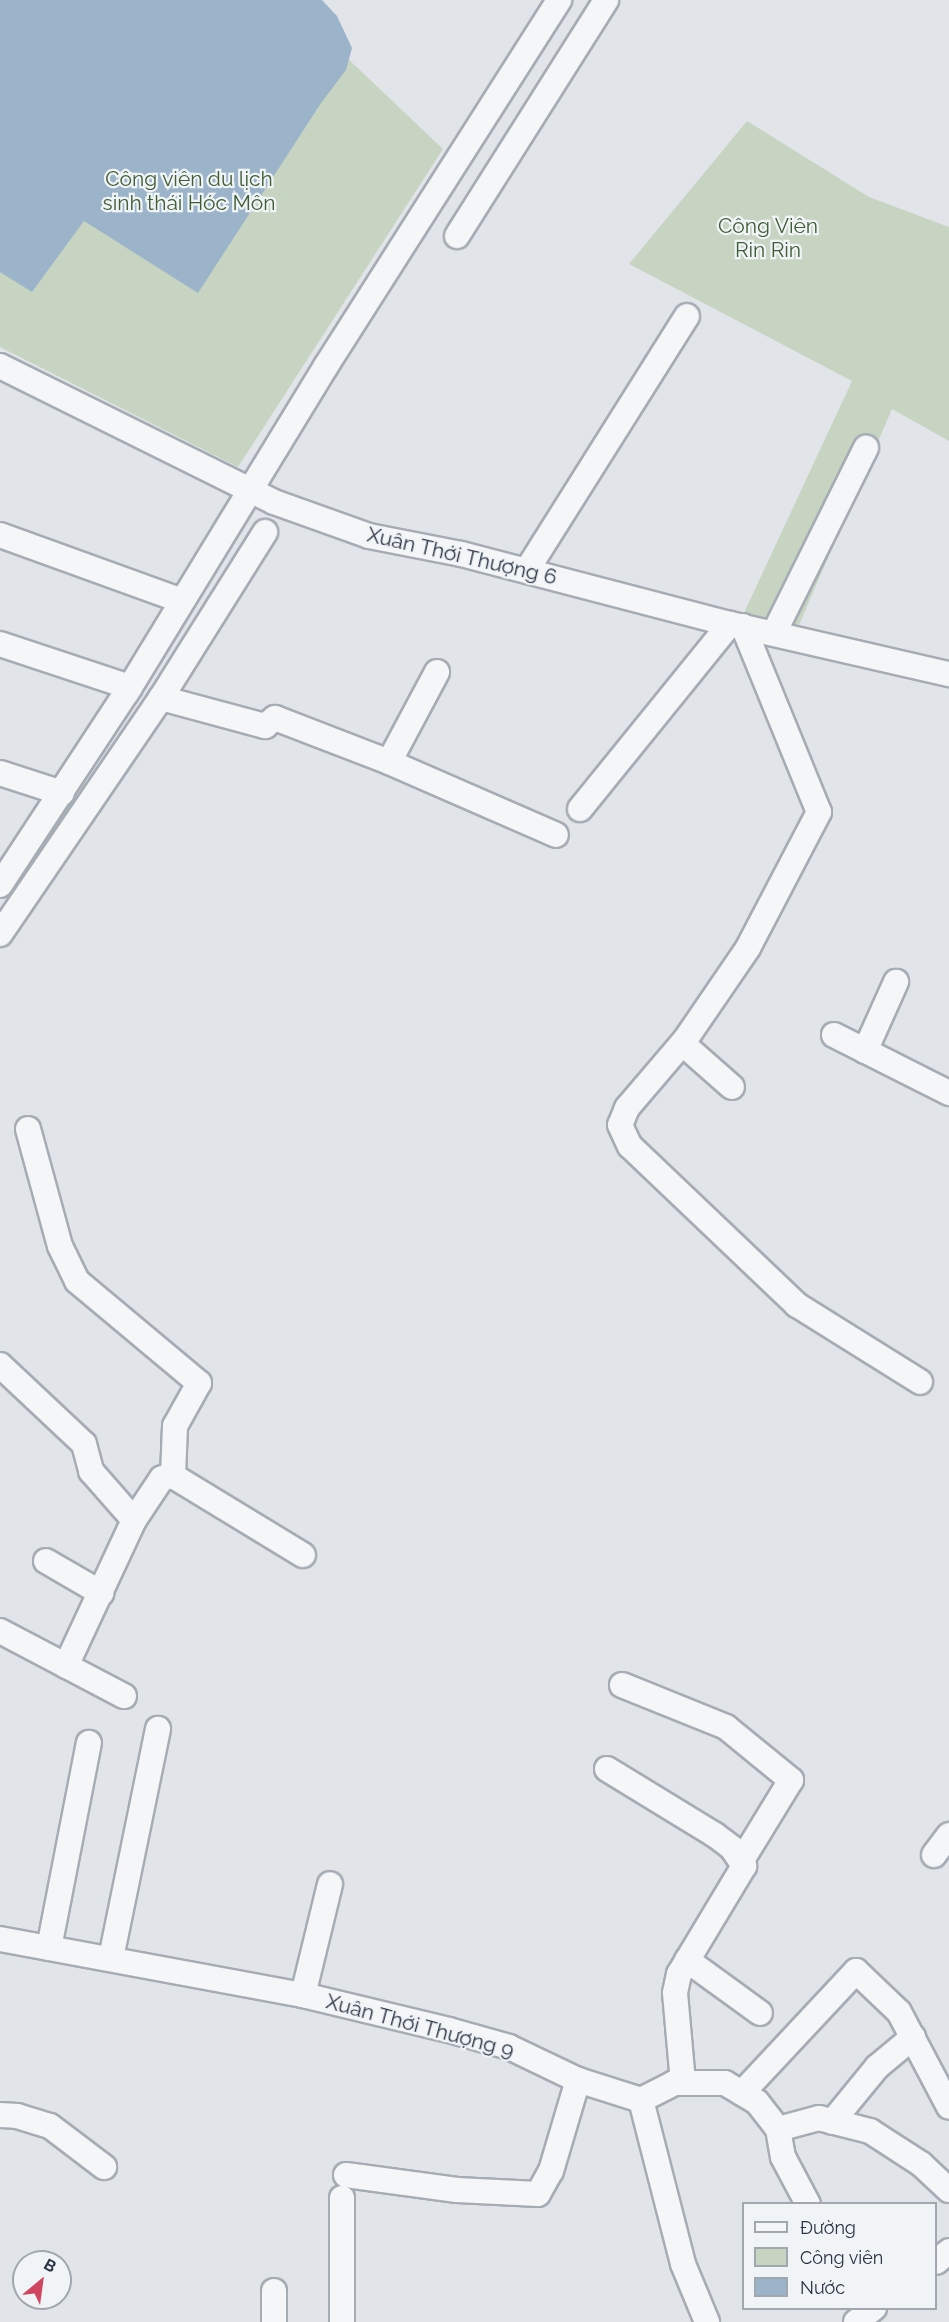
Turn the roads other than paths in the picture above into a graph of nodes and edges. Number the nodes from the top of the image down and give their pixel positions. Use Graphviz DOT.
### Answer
graph roads {
  1 [pos="606,0"];
  2 [pos="552,3"];
  3 [pos="457,236"];
  4 [pos="687,316"];
  5 [pos="0,366"];
  6 [pos="866,448"];
  7 [pos="250,489"];
  8 [pos="265,532"];
  9 [pos="0,535"];
  10 [pos="527,570"];
  11 [pos="180,600"];
  12 [pos="737,625"];
  13 [pos="774,633"];
  14 [pos="0,644"];
  15 [pos="437,672"];
  16 [pos="949,674"];
  17 [pos="130,687"];
  18 [pos="161,698"];
  19 [pos="115,711"];
  20 [pos="142,726"];
  21 [pos="389,762"];
  22 [pos="0,773"];
  23 [pos="62,793"];
  24 [pos="580,810"];
  25 [pos="556,835"];
  26 [pos="0,885"];
  27 [pos="0,934"];
  28 [pos="896,982"];
  29 [pos="834,1035"];
  30 [pos="683,1044"];
  31 [pos="865,1052"];
  32 [pos="732,1087"];
  33 [pos="949,1094"];
  34 [pos="28,1129"];
  35 [pos="0,1365"];
  36 [pos="920,1383"];
  37 [pos="172,1476"];
  38 [pos="134,1520"];
  39 [pos="303,1555"];
  40 [pos="46,1561"];
  41 [pos="101,1593"];
  42 [pos="0,1631"];
  43 [pos="66,1666"];
  44 [pos="622,1684"];
  45 [pos="124,1696"];
  46 [pos="158,1729"];
  47 [pos="89,1743"];
  48 [pos="608,1770"];
  49 [pos="949,1835"];
  50 [pos="934,1855"];
  51 [pos="742,1860"];
  52 [pos="330,1884"];
  53 [pos="0,1939"];
  54 [pos="49,1948"];
  55 [pos="111,1958"];
  56 [pos="687,1960"];
  57 [pos="303,1995"];
  58 [pos="760,2013"];
  59 [pos="913,2037"];
  60 [pos="578,2080"];
  61 [pos="682,2084"];
  62 [pos="742,2094"];
  63 [pos="641,2100"];
  64 [pos="949,2107"];
  65 [pos="0,2115"];
  66 [pos="832,2122"];
  67 [pos="778,2129"];
  68 [pos="104,2168"];
  69 [pos="949,2190"];
  70 [pos="807,2202"];
  71 [pos="949,2251"];
  72 [pos="937,2261"];
  73 [pos="274,2291"];
  74 [pos="871,2310"];
  75 [pos="274,2322"];
  76 [pos="342,2322"];
  77 [pos="707,2322"];
  78 [pos="856,2322"];
  1 -- 3 [label="street"];
  2 -- 7 [label="street"];
  4 -- 10 [label="street"];
  5 -- 7 [label="street, Xuân Thới Thượng 6"];
  6 -- 13 [label="street"];
  7 -- 10 [label="street, Xuân Thới Thượng 6"];
  7 -- 11 [label="street"];
  8 -- 18 [label="street"];
  9 -- 11 [label="street"];
  10 -- 12 [label="street, Xuân Thới Thượng 6"];
  11 -- 17 [label="street"];
  12 -- 13 [label="street, Xuân Thới Thượng 6"];
  12 -- 24 [label="street"];
  12 -- 30 [label="street"];
  13 -- 16 [label="street, Xuân Thới Thượng 6"];
  14 -- 17 [label="street"];
  15 -- 21 [label="street"];
  17 -- 19 [label="street"];
  18 -- 20 [label="street"];
  18 -- 21 [label="street"];
  19 -- 20 [label="street"];
  19 -- 23 [label="street"];
  20 -- 27 [label="street"];
  21 -- 25 [label="street"];
  22 -- 23 [label="street"];
  23 -- 26 [label="street"];
  28 -- 31 [label="street"];
  29 -- 31 [label="street"];
  30 -- 32 [label="street"];
  30 -- 36 [label="street"];
  31 -- 33 [label="street"];
  34 -- 37 [label="street"];
  35 -- 38 [label="street"];
  37 -- 38 [label="street"];
  37 -- 39 [label="street"];
  38 -- 41 [label="street"];
  40 -- 41 [label="street"];
  41 -- 43 [label="street"];
  42 -- 43 [label="street"];
  43 -- 45 [label="street"];
  44 -- 51 [label="street"];
  46 -- 55 [label="street"];
  47 -- 54 [label="street"];
  48 -- 51 [label="street"];
  49 -- 50 [label="street"];
  51 -- 56 [label="street"];
  52 -- 57 [label="street"];
  53 -- 54 [label="street, Xuân Thới Thượng 9"];
  54 -- 55 [label="street, Xuân Thới Thượng 9"];
  55 -- 57 [label="street, Xuân Thới Thượng 9"];
  56 -- 58 [label="street"];
  56 -- 61 [label="street"];
  57 -- 60 [label="street, Xuân Thới Thượng 9"];
  59 -- 62 [label="street"];
  59 -- 64 [label="street"];
  59 -- 66 [label="street"];
  60 -- 63 [label="street, Xuân Thới Thượng 9"];
  60 -- 76 [label="street"];
  61 -- 62 [label="street"];
  61 -- 63 [label="street"];
  62 -- 67 [label="street"];
  63 -- 77 [label="street"];
  65 -- 68 [label="street"];
  66 -- 67 [label="street"];
  66 -- 69 [label="street"];
  67 -- 70 [label="street"];
  71 -- 72 [label="street"];
  73 -- 75 [label="street"];
  74 -- 78 [label="street"];
}
